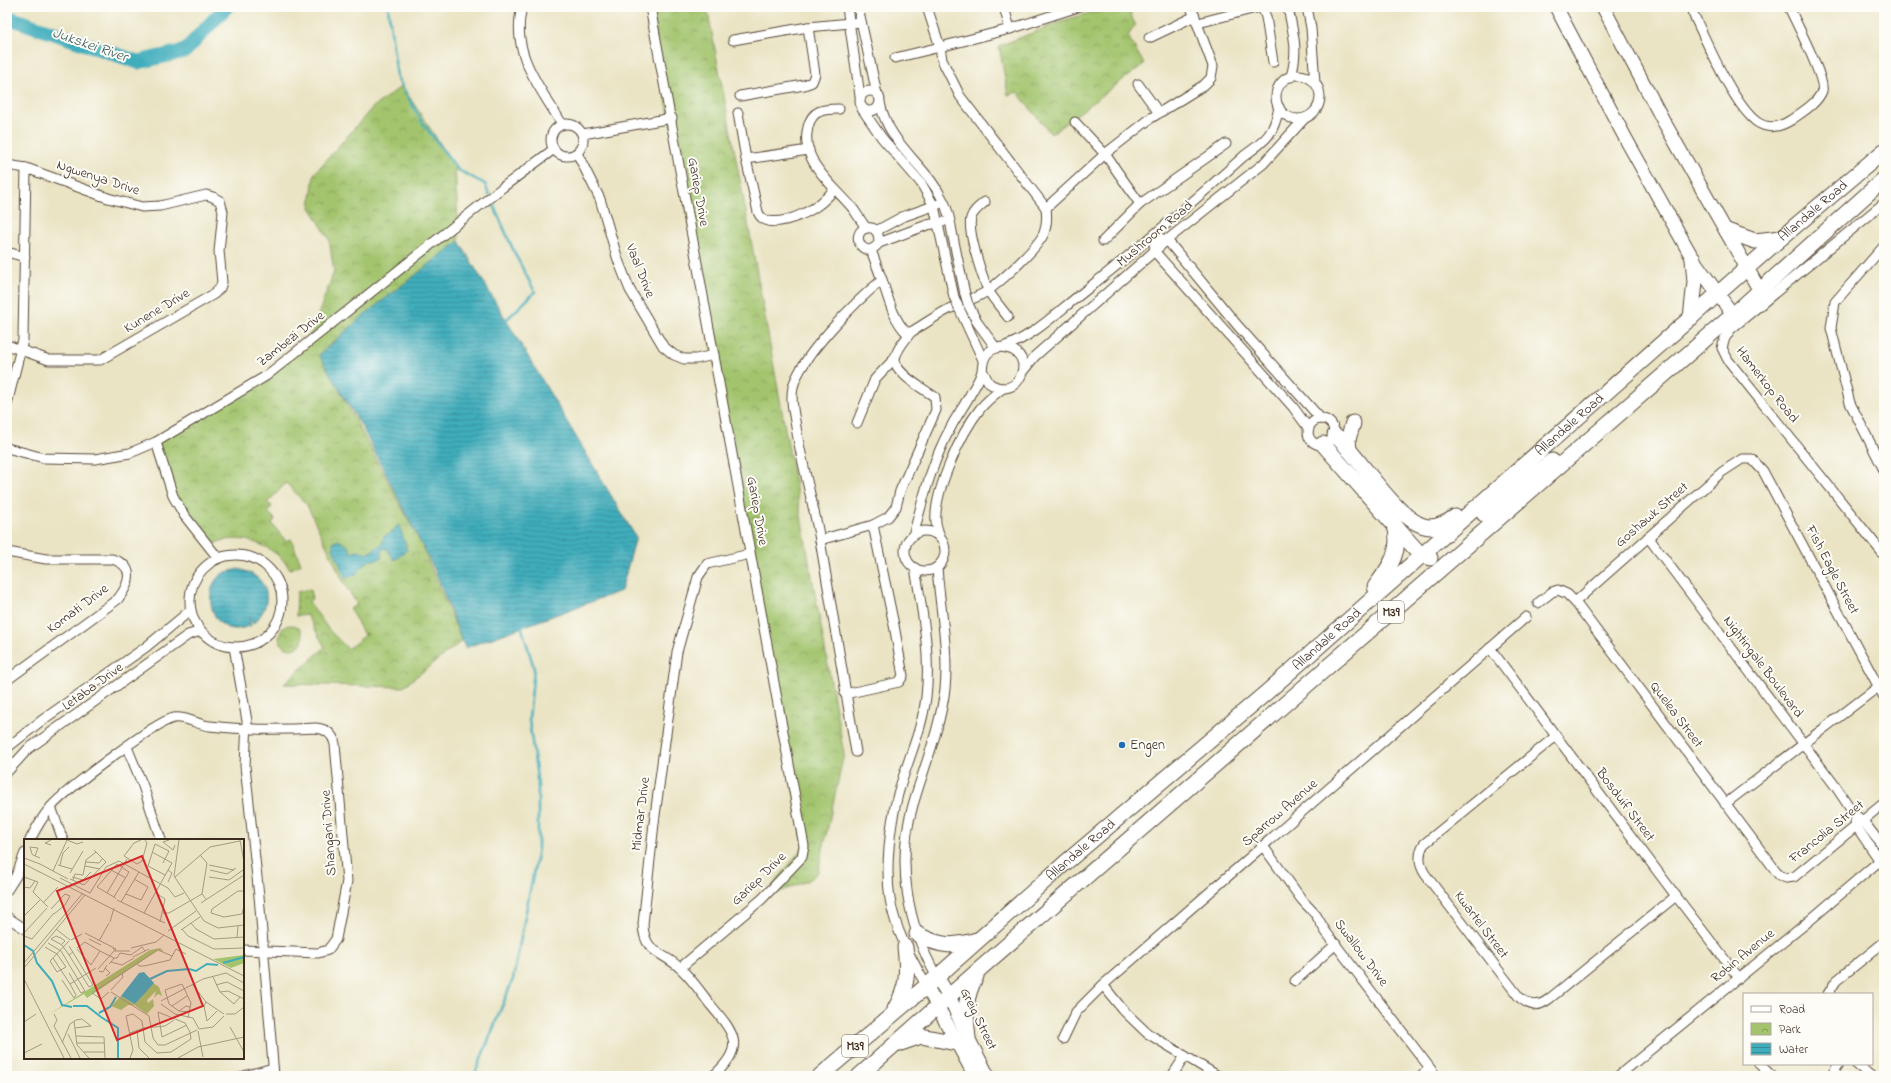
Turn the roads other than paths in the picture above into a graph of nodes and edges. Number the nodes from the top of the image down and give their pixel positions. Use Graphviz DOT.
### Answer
graph roads {
  1 [pos="522,7"];
  2 [pos="650,7"];
  3 [pos="847,7"];
  4 [pos="858,7"];
  5 [pos="927,7"];
  6 [pos="1004,7"];
  7 [pos="1078,7"];
  8 [pos="1261,7"];
  9 [pos="1288,7"];
  10 [pos="1307,7"];
  11 [pos="1556,7"];
  12 [pos="1603,7"];
  13 [pos="1690,7"];
  14 [pos="1789,7"];
  15 [pos="1194,15"];
  16 [pos="861,22"];
  17 [pos="851,23"];
  18 [pos="808,27"];
  19 [pos="1010,29"];
  20 [pos="1149,38"];
  21 [pos="733,40"];
  22 [pos="940,47"];
  23 [pos="895,58"];
  24 [pos="1273,62"];
  25 [pos="1291,77"];
  26 [pos="1315,83"];
  27 [pos="1138,84"];
  28 [pos="877,94"];
  29 [pos="740,96"];
  30 [pos="860,96"];
  31 [pos="880,103"];
  32 [pos="1278,107"];
  33 [pos="839,108"];
  34 [pos="862,109"];
  35 [pos="738,113"];
  36 [pos="1159,113"];
  37 [pos="672,118"];
  38 [pos="1305,118"];
  39 [pos="1075,122"];
  40 [pos="562,124"];
  41 [pos="583,134"];
  42 [pos="1226,144"];
  43 [pos="554,149"];
  44 [pos="809,150"];
  45 [pos="1884,151"];
  46 [pos="577,153"];
  47 [pos="1105,154"];
  48 [pos="746,159"];
  49 [pos="7,165"];
  50 [pos="26,168"];
  51 [pos="1884,178"];
  52 [pos="834,190"];
  53 [pos="206,195"];
  54 [pos="945,202"];
  55 [pos="985,202"];
  56 [pos="1884,203"];
  57 [pos="1140,204"];
  58 [pos="934,206"];
  59 [pos="1046,208"];
  60 [pos="950,220"];
  61 [pos="938,222"];
  62 [pos="866,228"];
  63 [pos="876,230"];
  64 [pos="1727,231"];
  65 [pos="1153,236"];
  66 [pos="1781,238"];
  67 [pos="1167,240"];
  68 [pos="1103,241"];
  69 [pos="879,243"];
  70 [pos="1884,246"];
  71 [pos="871,250"];
  72 [pos="7,252"];
  73 [pos="1155,252"];
  74 [pos="25,257"];
  75 [pos="1693,259"];
  76 [pos="1748,269"];
  77 [pos="882,280"];
  78 [pos="988,290"];
  79 [pos="1760,291"];
  80 [pos="1719,294"];
  81 [pos="1733,315"];
  82 [pos="1008,317"];
  83 [pos="1691,318"];
  84 [pos="911,332"];
  85 [pos="7,345"];
  86 [pos="999,348"];
  87 [pos="22,351"];
  88 [pos="714,355"];
  89 [pos="895,358"];
  90 [pos="983,360"];
  91 [pos="982,370"];
  92 [pos="1023,371"];
  93 [pos="1003,388"];
  94 [pos="7,404"];
  95 [pos="1321,419"];
  96 [pos="857,423"];
  97 [pos="1353,423"];
  98 [pos="1309,429"];
  99 [pos="1600,431"];
  100 [pos="1329,440"];
  101 [pos="156,442"];
  102 [pos="7,448"];
  103 [pos="1349,450"];
  104 [pos="1752,459"];
  105 [pos="1884,470"];
  106 [pos="1501,484"];
  107 [pos="872,525"];
  108 [pos="1395,525"];
  109 [pos="913,536"];
  110 [pos="1648,537"];
  111 [pos="940,538"];
  112 [pos="820,540"];
  113 [pos="7,552"];
  114 [pos="750,554"];
  115 [pos="1421,555"];
  116 [pos="1884,555"];
  117 [pos="218,558"];
  118 [pos="942,562"];
  119 [pos="915,568"];
  120 [pos="1575,602"];
  121 [pos="1538,603"];
  122 [pos="191,610"];
  123 [pos="1352,616"];
  124 [pos="1526,617"];
  125 [pos="201,631"];
  126 [pos="234,647"];
  127 [pos="1490,648"];
  128 [pos="7,680"];
  129 [pos="1878,686"];
  130 [pos="845,694"];
  131 [pos="1884,697"];
  132 [pos="248,728"];
  133 [pos="1556,736"];
  134 [pos="1803,744"];
  135 [pos="128,747"];
  136 [pos="7,748"];
  137 [pos="856,752"];
  138 [pos="7,772"];
  139 [pos="1884,803"];
  140 [pos="1725,804"];
  141 [pos="51,807"];
  142 [pos="1859,823"];
  143 [pos="31,839"];
  144 [pos="63,839"];
  145 [pos="161,839"];
  146 [pos="1263,846"];
  147 [pos="1884,848"];
  148 [pos="24,856"];
  149 [pos="1882,861"];
  150 [pos="1786,878"];
  151 [pos="7,890"];
  152 [pos="1676,896"];
  153 [pos="7,916"];
  154 [pos="24,928"];
  155 [pos="917,934"];
  156 [pos="979,940"];
  157 [pos="1884,942"];
  158 [pos="1336,944"];
  159 [pos="905,947"];
  160 [pos="244,950"];
  161 [pos="264,950"];
  162 [pos="982,967"];
  163 [pos="680,968"];
  164 [pos="1739,978"];
  165 [pos="1295,980"];
  166 [pos="932,981"];
  167 [pos="1103,985"];
  168 [pos="1829,993"];
  169 [pos="950,996"];
  170 [pos="937,1006"];
  171 [pos="890,1016"];
  172 [pos="1063,1039"];
  173 [pos="962,1040"];
  174 [pos="897,1044"];
  175 [pos="1185,1056"];
  176 [pos="1760,1065"];
  177 [pos="1838,1065"];
  178 [pos="1857,1065"];
  179 [pos="1430,1068"];
  180 [pos="274,1072"];
  181 [pos="244,1076"];
  182 [pos="713,1076"];
  183 [pos="820,1076"];
  184 [pos="859,1076"];
  185 [pos="975,1076"];
  186 [pos="988,1076"];
  187 [pos="1172,1076"];
  188 [pos="1218,1076"];
  189 [pos="1420,1076"];
  190 [pos="1436,1076"];
  191 [pos="1618,1076"];
  192 [pos="1772,1076"];
  193 [pos="1831,1076"];
  194 [pos="1871,1076"];
  1 -- 40 [label="street"];
  2 -- 37 [label="street, Gariep Drive"];
  3 -- 17 [label="street"];
  4 -- 16 [label="street"];
  5 -- 22 [label="street"];
  6 -- 19 [label="street"];
  7 -- 19 [label="street"];
  8 -- 15 [label="street"];
  8 -- 24 [label="street"];
  9 -- 25 [label="street, Mushroom Road"];
  10 -- 26 [label="street, Mushroom Road"];
  11 -- 75 [label="street"];
  12 -- 64 [label="street"];
  13 -- 14 [label="street"];
  15 -- 20 [label="street"];
  15 -- 36 [label="street"];
  16 -- 17 [label="street"];
  16 -- 28 [label="street"];
  17 -- 18 [label="street"];
  17 -- 30 [label="street"];
  18 -- 21 [label="street"];
  18 -- 29 [label="street"];
  19 -- 22 [label="street"];
  22 -- 23 [label="street"];
  22 -- 59 [label="street"];
  25 -- 26 [label="street"];
  25 -- 32 [label="street, Mushroom Road"];
  26 -- 38 [label="street, Mushroom Road"];
  27 -- 36 [label="street"];
  28 -- 30 [label="street"];
  28 -- 31 [label="street"];
  30 -- 34 [label="street"];
  31 -- 34 [label="street"];
  31 -- 54 [label="street"];
  32 -- 38 [label="street"];
  32 -- 65 [label="street, Mushroom Road"];
  33 -- 44 [label="street"];
  34 -- 58 [label="street"];
  35 -- 48 [label="street"];
  36 -- 47 [label="street"];
  37 -- 41 [label="street"];
  37 -- 88 [label="street, Gariep Drive"];
  38 -- 67 [label="street, Mushroom Road"];
  39 -- 47 [label="street"];
  40 -- 41 [label="street"];
  40 -- 43 [label="street"];
  41 -- 46 [label="street"];
  42 -- 57 [label="street"];
  43 -- 46 [label="street"];
  43 -- 101 [label="street, Zambezi Drive"];
  44 -- 48 [label="street"];
  44 -- 52 [label="street"];
  45 -- 66 [label="main road, Allandale Road / M39"];
  46 -- 88 [label="street, Vaal Drive"];
  47 -- 57 [label="street"];
  47 -- 59 [label="street"];
  48 -- 52 [label="street"];
  49 -- 50 [label="street, Ngwenya Drive"];
  50 -- 53 [label="street, Ngwenya Drive"];
  50 -- 74 [label="street"];
  51 -- 79 [label="main road, Allandale Road / M39"];
  52 -- 62 [label="street"];
  53 -- 87 [label="street, Kunene Drive"];
  54 -- 58 [label="street"];
  54 -- 60 [label="street"];
  55 -- 78 [label="street"];
  56 -- 116 [label="street, Hamerkop Road"];
  57 -- 68 [label="street"];
  58 -- 61 [label="street"];
  58 -- 63 [label="street"];
  59 -- 78 [label="street"];
  60 -- 61 [label="street"];
  60 -- 86 [label="street, bridge"];
  61 -- 69 [label="street"];
  61 -- 90 [label="street, bridge"];
  62 -- 63 [label="street"];
  62 -- 71 [label="street"];
  63 -- 69 [label="street"];
  64 -- 66 [label="main road"];
  64 -- 76 [label="street"];
  65 -- 67 [label="street"];
  65 -- 73 [label="street"];
  65 -- 86 [label="street, Mushroom Road"];
  66 -- 76 [label="main road, Allandale Road / M39"];
  67 -- 73 [label="street, Mushroom Road"];
  67 -- 95 [label="street"];
  69 -- 71 [label="street"];
  70 -- 105 [label="street"];
  71 -- 77 [label="street"];
  72 -- 74 [label="street"];
  73 -- 92 [label="street, Mushroom Road"];
  73 -- 98 [label="street"];
  74 -- 87 [label="street"];
  75 -- 80 [label="street"];
  75 -- 83 [label="main road"];
  76 -- 79 [label="street"];
  76 -- 80 [label="main road, Allandale Road / M39"];
  77 -- 84 [label="street"];
  77 -- 112 [label="street"];
  78 -- 82 [label="street"];
  78 -- 84 [label="street"];
  79 -- 81 [label="main road, Allandale Road / M39"];
  80 -- 81 [label="street"];
  80 -- 83 [label="main road, Allandale Road / M39"];
  81 -- 99 [label="main road, Allandale Road / M39"];
  83 -- 106 [label="main road, Allandale Road / M39"];
  84 -- 89 [label="street"];
  85 -- 87 [label="street, Kunene Drive"];
  86 -- 90 [label="street"];
  86 -- 92 [label="street"];
  87 -- 94 [label="street"];
  88 -- 114 [label="street, Gariep Drive"];
  89 -- 96 [label="street"];
  89 -- 107 [label="street"];
  90 -- 91 [label="street"];
  91 -- 93 [label="street"];
  91 -- 109 [label="street"];
  92 -- 93 [label="street"];
  93 -- 111 [label="street"];
  95 -- 98 [label="street"];
  95 -- 100 [label="street"];
  97 -- 103 [label="main road"];
  98 -- 100 [label="street"];
  99 -- 115 [label="main road"];
  99 -- 162 [label="main road, Allandale Road / M39"];
  100 -- 103 [label="main road"];
  100 -- 108 [label="main road"];
  101 -- 102 [label="street, Zambezi Drive"];
  101 -- 117 [label="street"];
  103 -- 106 [label="main road"];
  104 -- 110 [label="street, Goshawk Street"];
  104 -- 129 [label="street, Fish Eagle Street"];
  106 -- 115 [label="main road, Allandale Road / M39"];
  107 -- 112 [label="street"];
  107 -- 130 [label="street"];
  108 -- 115 [label="main road"];
  108 -- 123 [label="main road"];
  109 -- 111 [label="street"];
  109 -- 119 [label="street"];
  110 -- 120 [label="street, Goshawk Street"];
  110 -- 134 [label="street, Nightingale Boulevard"];
  111 -- 118 [label="street"];
  112 -- 130 [label="street"];
  113 -- 128 [label="street, Komati Drive"];
  114 -- 163 [label="street, Gariep Drive"];
  114 -- 163 [label="street, Midmar Drive"];
  115 -- 123 [label="main road, Allandale Road / M39"];
  117 -- 122 [label="street"];
  117 -- 126 [label="street"];
  118 -- 119 [label="street"];
  118 -- 155 [label="street"];
  119 -- 159 [label="street"];
  120 -- 121 [label="street, Quelea Street"];
  120 -- 140 [label="street, Quelea Street"];
  122 -- 125 [label="street"];
  122 -- 136 [label="street, Letaba Drive"];
  123 -- 156 [label="main road, Allandale Road / M39"];
  124 -- 127 [label="street, Sparrow Avenue"];
  125 -- 126 [label="street"];
  125 -- 138 [label="street, Letaba Drive"];
  126 -- 132 [label="street"];
  127 -- 133 [label="street, Bosduif Street"];
  127 -- 146 [label="street, Sparrow Avenue"];
  129 -- 131 [label="street, Fish Eagle Street"];
  129 -- 134 [label="street"];
  130 -- 137 [label="street"];
  132 -- 135 [label="street"];
  132 -- 161 [label="street"];
  132 -- 161 [label="street, Shangani Drive"];
  133 -- 152 [label="street, Bosduif Street"];
  133 -- 152 [label="street, Kwartel Street"];
  134 -- 140 [label="street"];
  134 -- 142 [label="street, Nightingale Boulevard"];
  135 -- 141 [label="street"];
  135 -- 145 [label="street"];
  139 -- 142 [label="street, Francolia Street"];
  140 -- 150 [label="street, Quelea Street"];
  141 -- 143 [label="street"];
  141 -- 144 [label="street"];
  142 -- 147 [label="street, Nightingale Boulevard"];
  142 -- 149 [label="street, Nightingale Boulevard"];
  142 -- 150 [label="street, Francolia Street"];
  146 -- 158 [label="street, Swallow Drive"];
  146 -- 167 [label="street, Sparrow Avenue"];
  148 -- 151 [label="street"];
  149 -- 164 [label="street, Robin Avenue"];
  152 -- 164 [label="street, Bosduif Street"];
  153 -- 154 [label="street"];
  155 -- 156 [label="main road"];
  155 -- 166 [label="street"];
  156 -- 166 [label="main road, Allandale Road / M39"];
  157 -- 168 [label="street"];
  158 -- 165 [label="street"];
  158 -- 179 [label="street, Swallow Drive"];
  159 -- 166 [label="street"];
  159 -- 171 [label="main road"];
  160 -- 161 [label="street, Shangani Drive"];
  161 -- 180 [label="street"];
  162 -- 169 [label="main road, Allandale Road / M39"];
  162 -- 173 [label="main road"];
  163 -- 182 [label="street, Midmar Drive"];
  164 -- 191 [label="street, Robin Avenue"];
  166 -- 169 [label="street, Greig Street"];
  166 -- 170 [label="street, Greig Street"];
  166 -- 171 [label="main road, Allandale Road / M39"];
  167 -- 172 [label="street, Sparrow Avenue"];
  167 -- 175 [label="street"];
  169 -- 170 [label="main road, Allandale Road / M39"];
  169 -- 173 [label="street, Greig Street"];
  170 -- 173 [label="street, Greig Street"];
  170 -- 174 [label="main road, Allandale Road / M39"];
  171 -- 183 [label="main road, Allandale Road / M39"];
  173 -- 174 [label="main road"];
  173 -- 185 [label="street, Greig Street"];
  173 -- 186 [label="street, Greig Street"];
  174 -- 184 [label="main road, Allandale Road / M39"];
  175 -- 187 [label="street"];
  175 -- 188 [label="street"];
  176 -- 192 [label="street"];
  177 -- 193 [label="street"];
  178 -- 194 [label="street"];
  179 -- 189 [label="street"];
  179 -- 190 [label="street, Swallow Drive"];
  180 -- 181 [label="street"];
}
